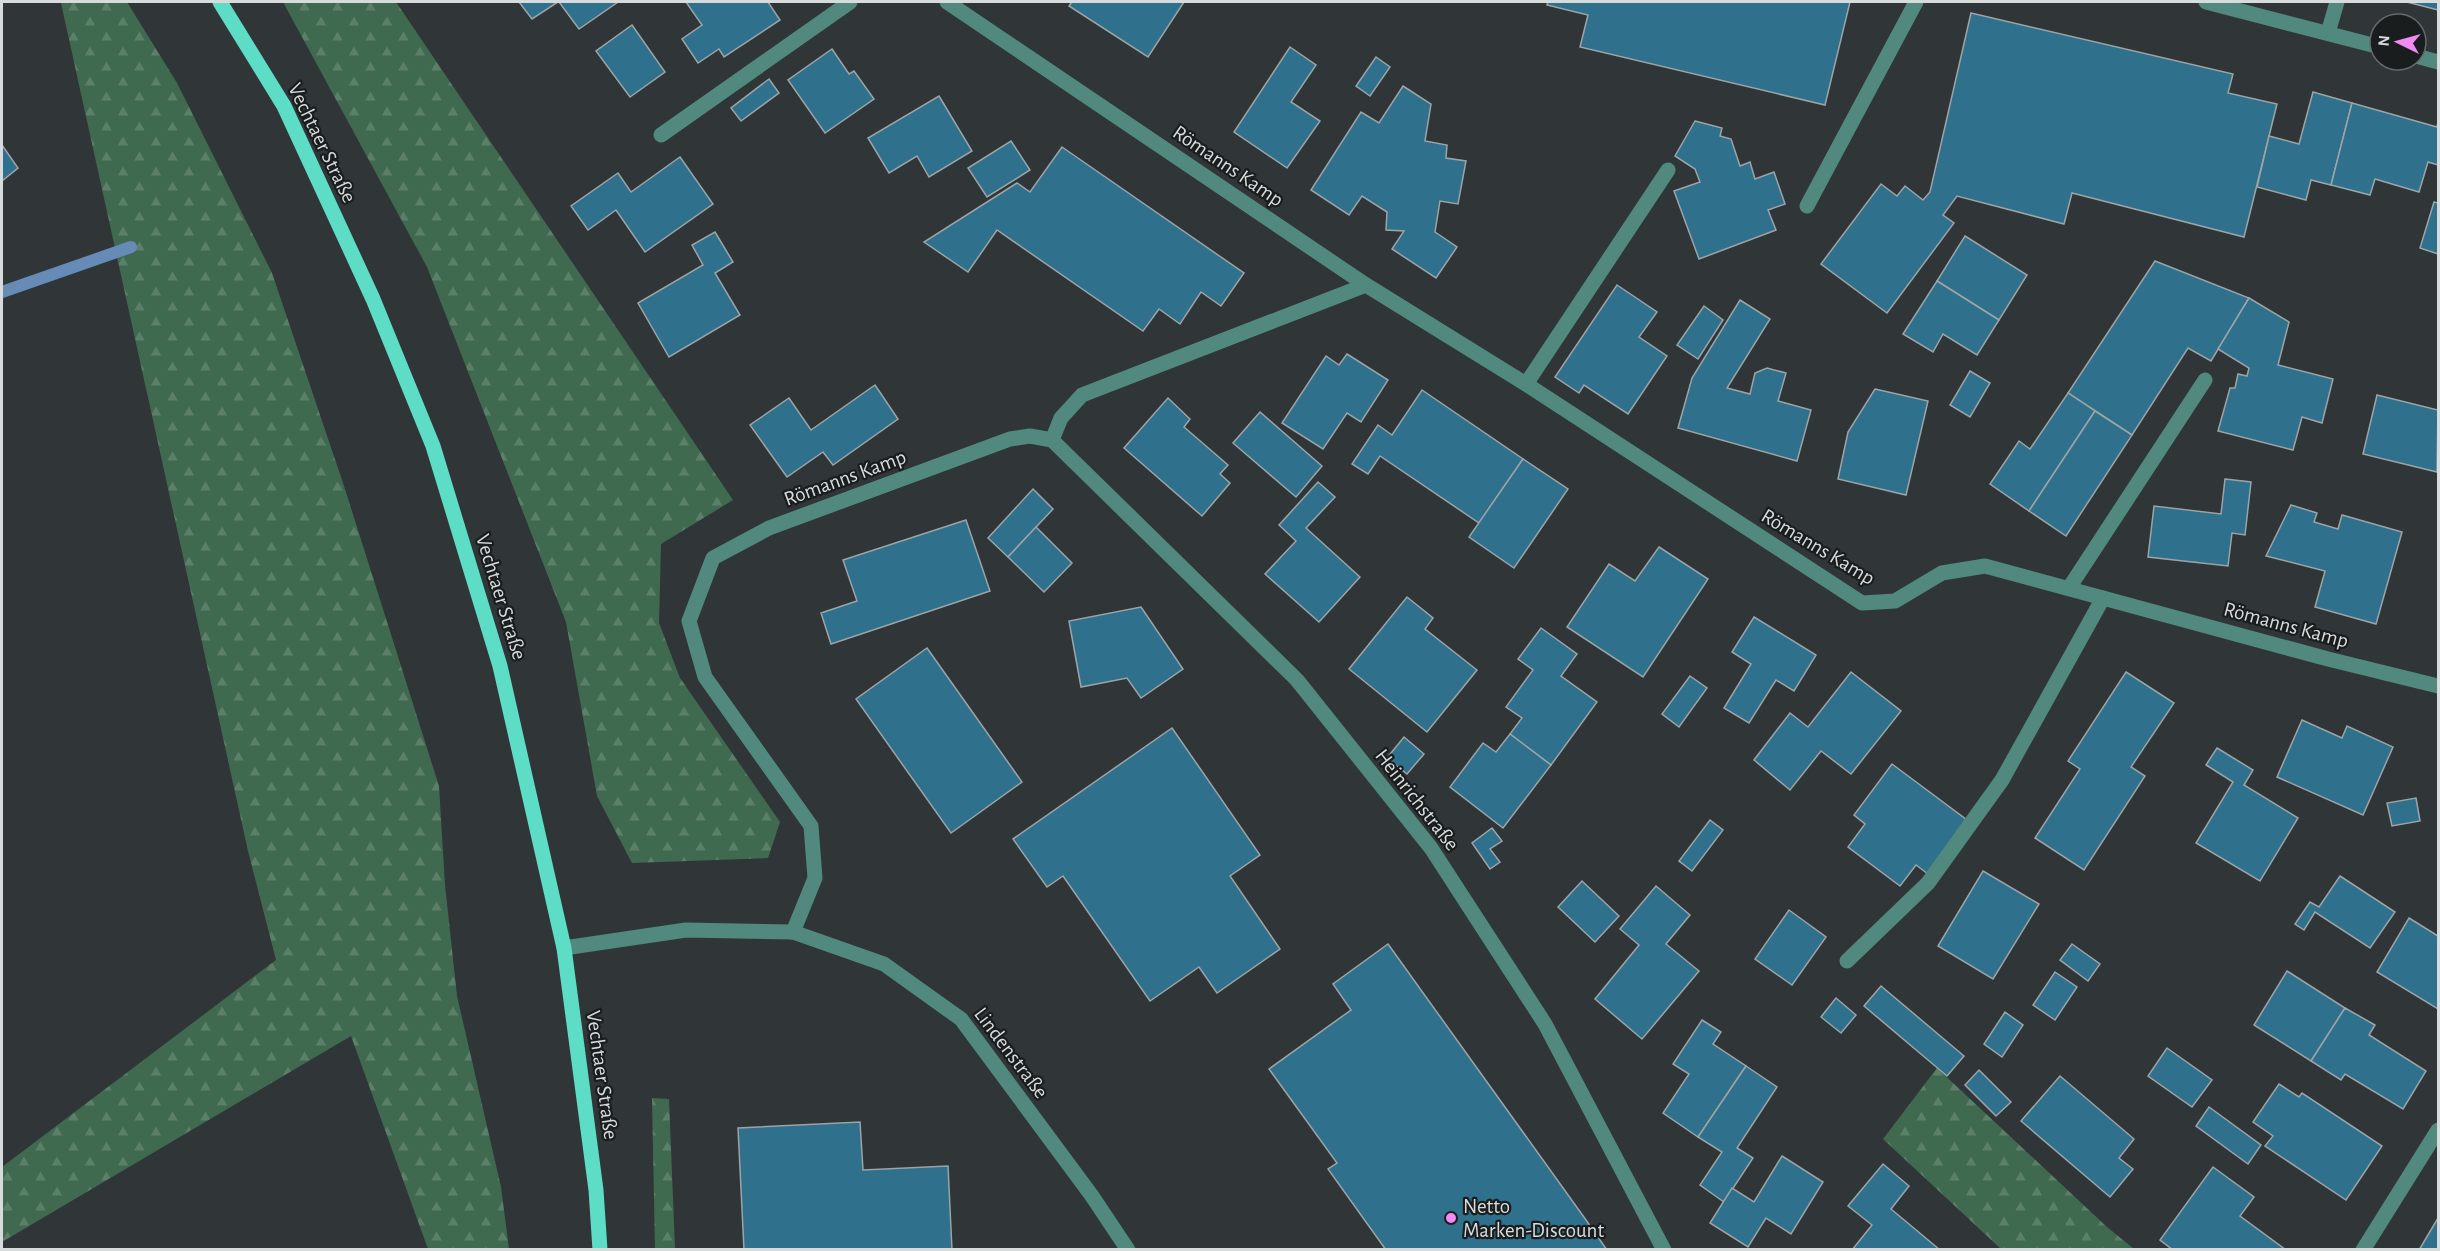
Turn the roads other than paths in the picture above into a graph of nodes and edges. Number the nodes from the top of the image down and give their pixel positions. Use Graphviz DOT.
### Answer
graph roads {
  1 [pos="220,2"];
  2 [pos="850,2"];
  3 [pos="947,2"];
  4 [pos="1916,2"];
  5 [pos="2206,2"];
  6 [pos="2337,2"];
  7 [pos="2328,33"];
  8 [pos="2368,44"];
  9 [pos="661,135"];
  10 [pos="1668,170"];
  11 [pos="1807,206"];
  12 [pos="1366,285"];
  13 [pos="2205,380"];
  14 [pos="1526,384"];
  15 [pos="1052,440"];
  16 [pos="2069,588"];
  17 [pos="2103,598"];
  18 [pos="2439,686"];
  19 [pos="793,932"];
  20 [pos="564,948"];
  21 [pos="1847,961"];
  22 [pos="2439,1131"];
  23 [pos="600,1250"];
  24 [pos="1128,1250"];
  25 [pos="1664,1250"];
  26 [pos="2363,1250"];
  1 -- 20 [label="main road, Vechtaer Straße"];
  2 -- 9 [label="street"];
  3 -- 12 [label="street, Römanns Kamp"];
  4 -- 11 [label="street"];
  5 -- 7 [label="street"];
  6 -- 7 [label="street"];
  7 -- 8 [label="street"];
  10 -- 14 [label="street"];
  12 -- 14 [label="street, Römanns Kamp"];
  12 -- 15 [label="street"];
  13 -- 16 [label="street"];
  14 -- 16 [label="street, Römanns Kamp"];
  15 -- 19 [label="street, Römanns Kamp"];
  15 -- 25 [label="street, Heinrichstraße"];
  16 -- 17 [label="street, Römanns Kamp"];
  17 -- 18 [label="street, Römanns Kamp"];
  17 -- 21 [label="street"];
  19 -- 20 [label="street, Lindenstraße"];
  19 -- 24 [label="street, Lindenstraße"];
  20 -- 23 [label="main road, Vechtaer Straße"];
  22 -- 26 [label="street"];
}
